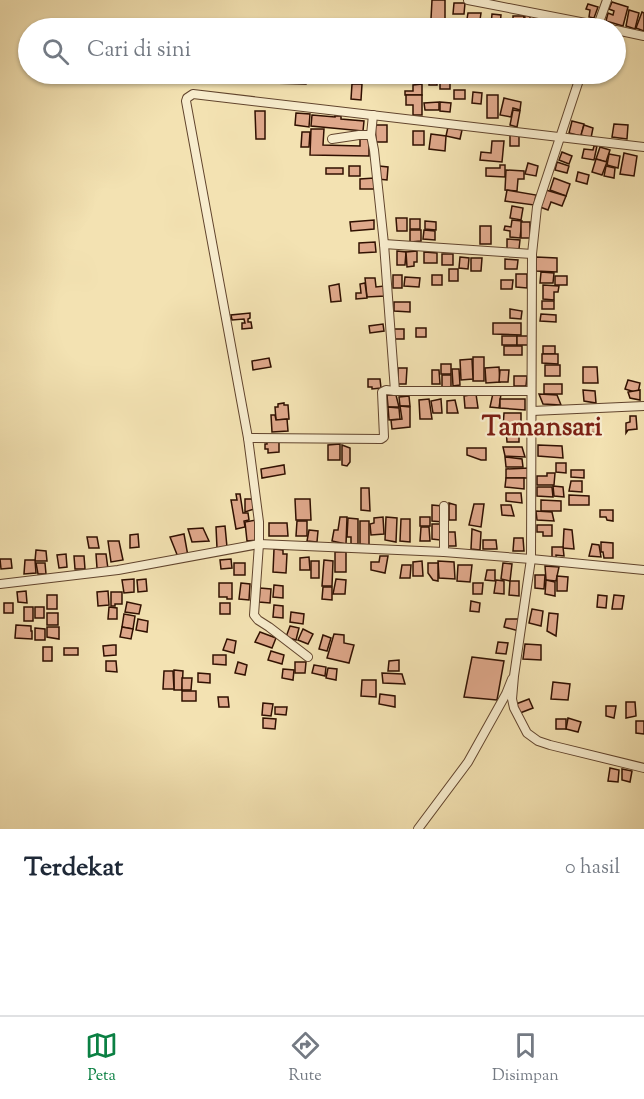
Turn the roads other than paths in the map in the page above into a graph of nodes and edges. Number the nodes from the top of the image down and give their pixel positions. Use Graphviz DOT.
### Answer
graph roads {
  1 [pos="468,0"];
  2 [pos="607,0"];
  3 [pos="554,18"];
  4 [pos="600,18"];
  5 [pos="626,32"];
  6 [pos="644,36"];
  7 [pos="578,84"];
  8 [pos="373,115"];
  9 [pos="371,135"];
  10 [pos="559,138"];
  11 [pos="332,139"];
  12 [pos="644,147"];
  13 [pos="384,243"];
  14 [pos="532,254"];
  15 [pos="395,391"];
  16 [pos="531,391"];
  17 [pos="644,406"];
  18 [pos="532,411"];
  19 [pos="248,438"];
  20 [pos="444,506"];
  21 [pos="260,544"];
  22 [pos="444,552"];
  23 [pos="531,559"];
  24 [pos="644,570"];
  25 [pos="0,584"];
  26 [pos="308,657"];
  27 [pos="514,675"];
  28 [pos="644,768"];
  29 [pos="418,829"];
  1 -- 3 [label="street"];
  2 -- 4 [label="street"];
  5 -- 6 [label="street"];
  7 -- 10 [label="street"];
  8 -- 9 [label="street"];
  8 -- 10 [label="street"];
  8 -- 19 [label="street"];
  9 -- 11 [label="street"];
  9 -- 13 [label="street"];
  10 -- 12 [label="street"];
  10 -- 14 [label="street"];
  13 -- 14 [label="street"];
  13 -- 15 [label="street"];
  14 -- 16 [label="street"];
  15 -- 16 [label="street"];
  15 -- 19 [label="street"];
  16 -- 18 [label="street"];
  17 -- 18 [label="street"];
  18 -- 23 [label="street"];
  19 -- 21 [label="street"];
  20 -- 22 [label="street"];
  21 -- 22 [label="street"];
  21 -- 25 [label="street"];
  21 -- 26 [label="street"];
  22 -- 23 [label="street"];
  23 -- 24 [label="street"];
  23 -- 27 [label="street"];
  27 -- 28 [label="street"];
  27 -- 29 [label="street"];
}
